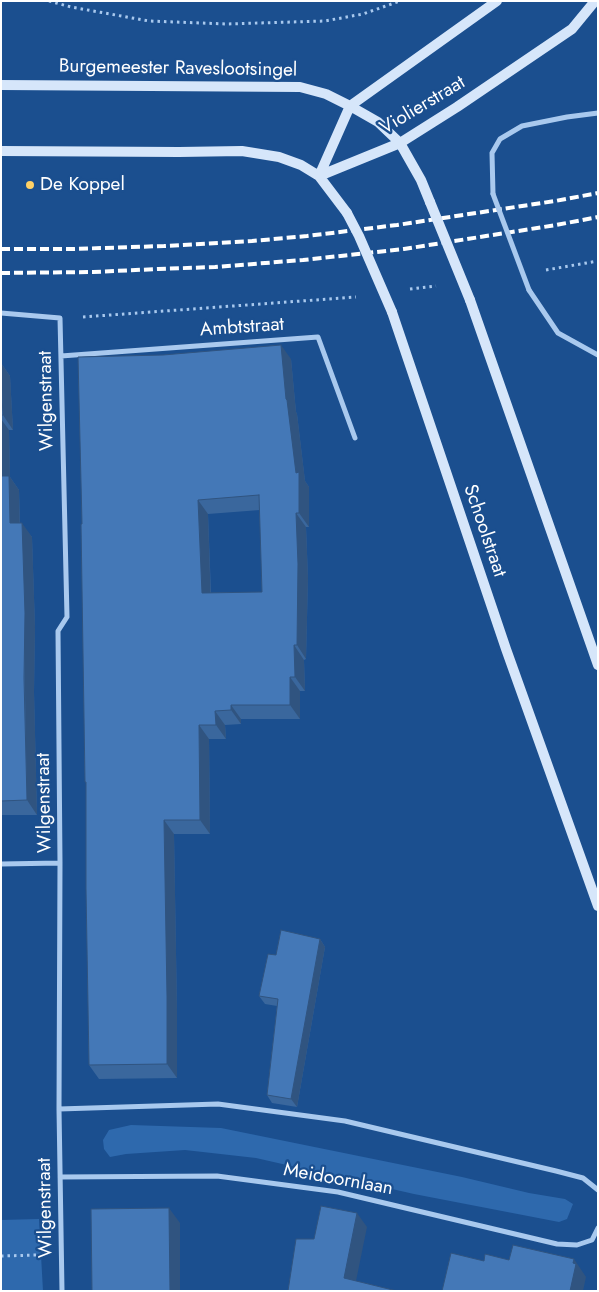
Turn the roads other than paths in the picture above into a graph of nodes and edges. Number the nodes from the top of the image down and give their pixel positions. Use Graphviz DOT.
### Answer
graph roads {
  1 [pos="497,1"];
  2 [pos="595,1"];
  3 [pos="1,85"];
  4 [pos="350,106"];
  5 [pos="598,114"];
  6 [pos="400,143"];
  7 [pos="1,152"];
  8 [pos="319,176"];
  9 [pos="1,313"];
  10 [pos="598,355"];
  11 [pos="61,356"];
  12 [pos="355,438"];
  13 [pos="598,665"];
  14 [pos="60,862"];
  15 [pos="1,864"];
  16 [pos="598,906"];
  17 [pos="59,1109"];
  18 [pos="60,1177"];
  19 [pos="598,1190"];
  20 [pos="598,1228"];
  21 [pos="62,1291"];
  1 -- 4 [label="main road, Violierstraat"];
  2 -- 6 [label="main road, Violierstraat"];
  3 -- 4 [label="main road, Burgemeester Raveslootsingel"];
  4 -- 6 [label="main road"];
  4 -- 8 [label="main road"];
  5 -- 10 [label="street, bridge"];
  6 -- 8 [label="main road, Violierstraat"];
  6 -- 13 [label="main road, bridge"];
  7 -- 8 [label="main road"];
  8 -- 16 [label="main road, Schoolstraat, bridge"];
  9 -- 11 [label="street, Wilgenstraat"];
  11 -- 12 [label="street, Ambtstraat"];
  11 -- 14 [label="street, Wilgenstraat"];
  14 -- 15 [label="street"];
  14 -- 17 [label="street, Wilgenstraat"];
  17 -- 18 [label="street, Wilgenstraat"];
  17 -- 19 [label="street"];
  18 -- 20 [label="street, Meidoornlaan"];
  18 -- 21 [label="street, Wilgenstraat"];
}
